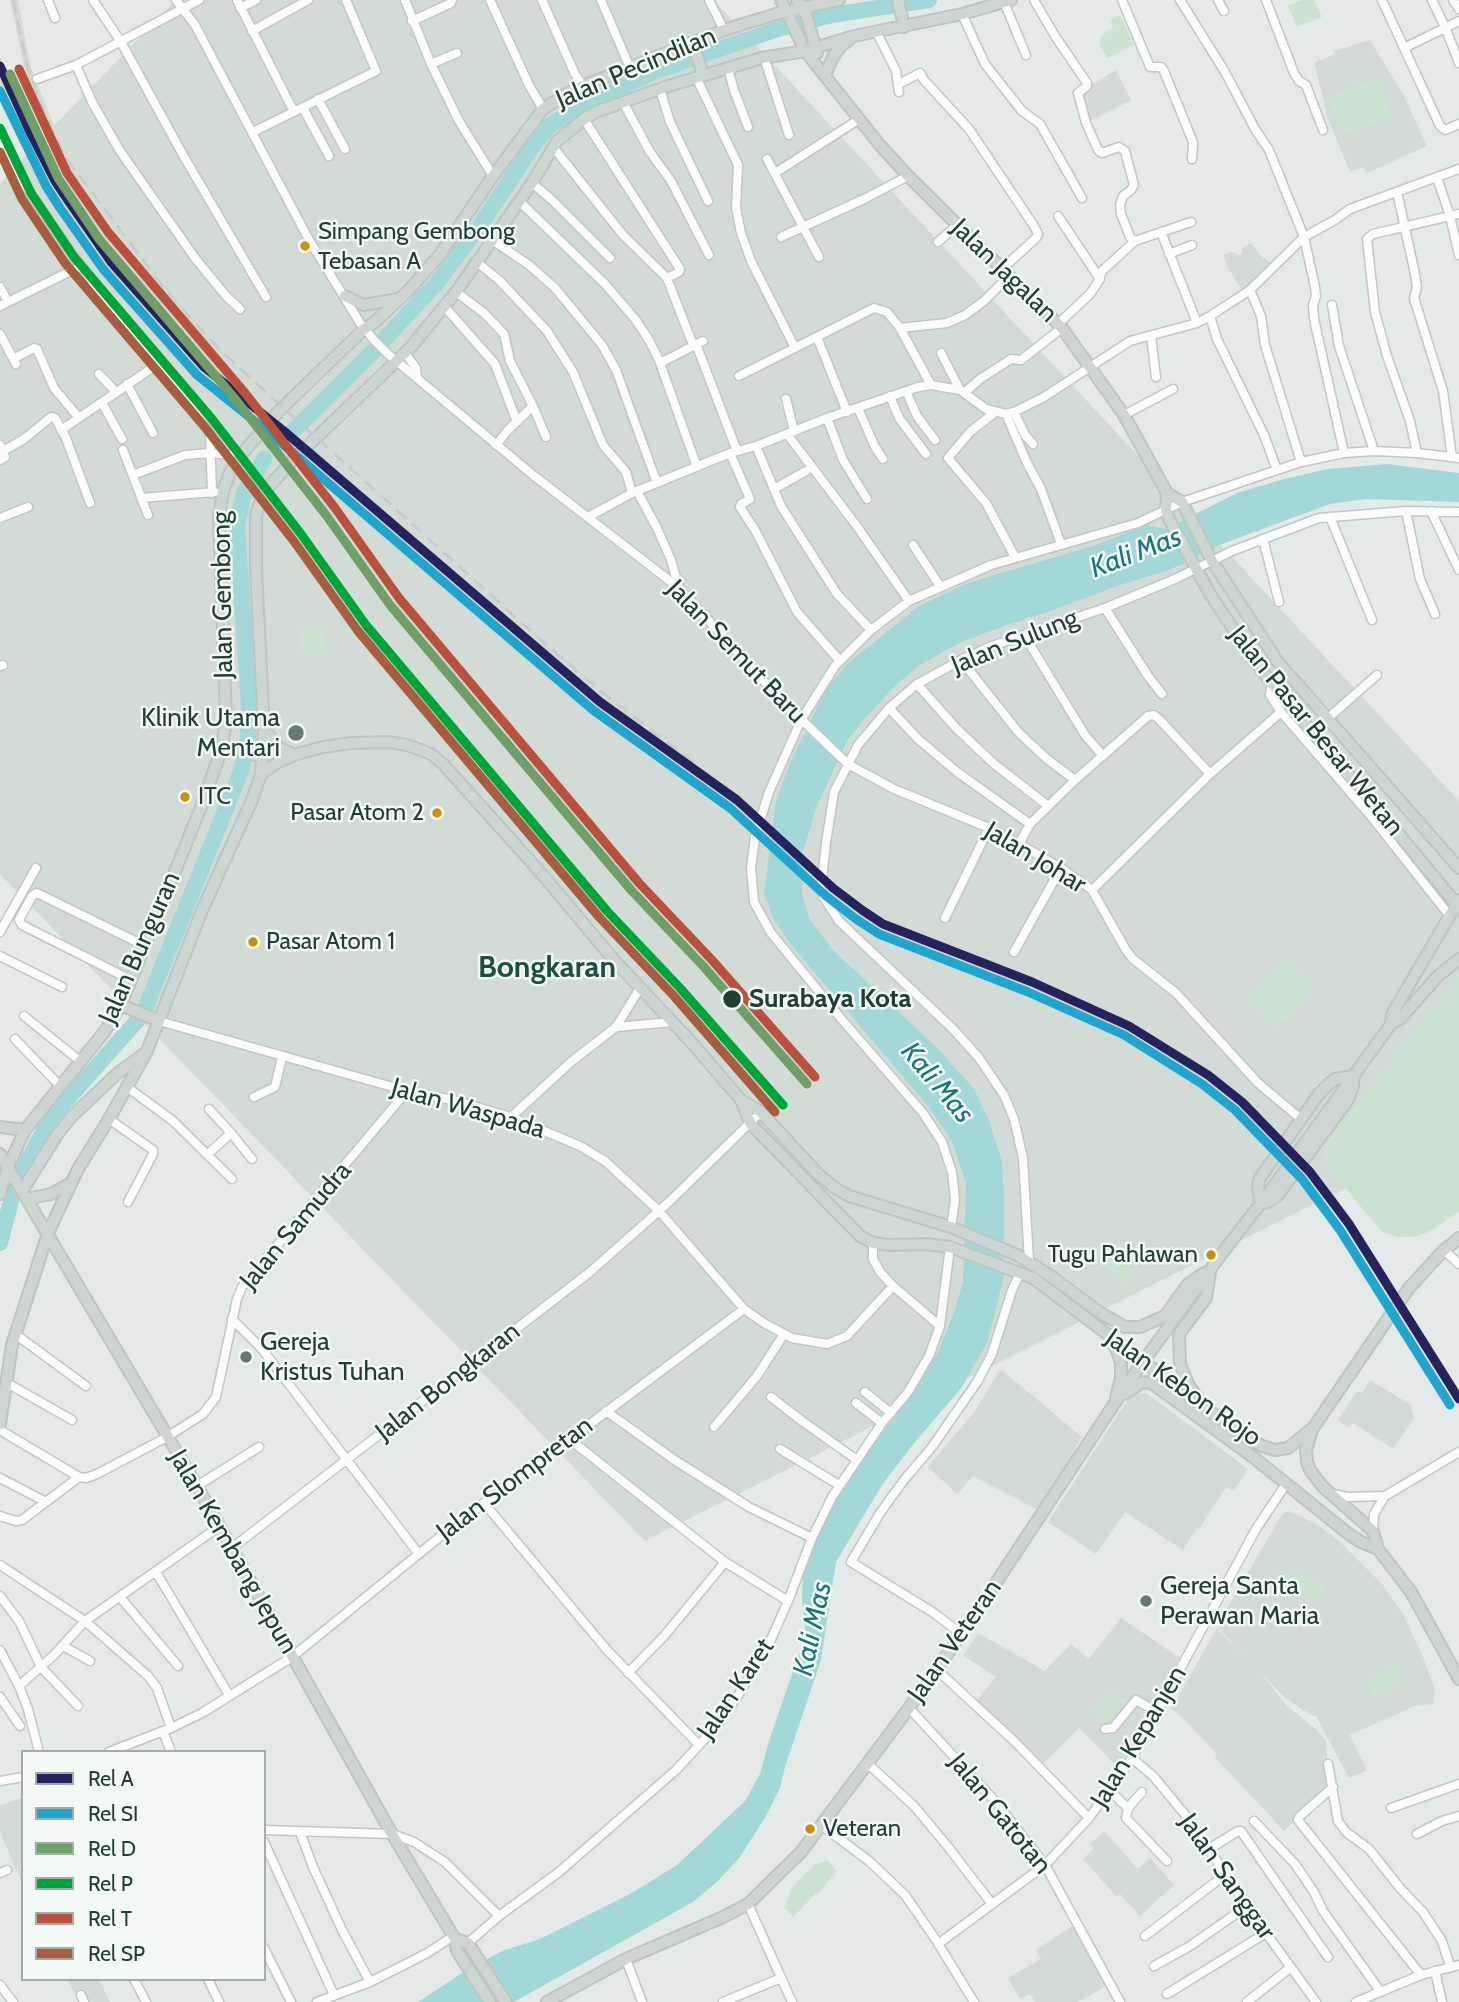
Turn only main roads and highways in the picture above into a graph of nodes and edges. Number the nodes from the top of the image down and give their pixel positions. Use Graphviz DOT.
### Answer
graph roads {
  1 [pos="839,0"];
  2 [pos="898,0"];
  3 [pos="1008,1"];
  4 [pos="802,7"];
  5 [pos="786,10"];
  6 [pos="903,24"];
  7 [pos="854,36"];
  8 [pos="695,47"];
  9 [pos="811,49"];
  10 [pos="822,71"];
  11 [pos="700,73"];
  12 [pos="345,296"];
  13 [pos="398,299"];
  14 [pos="364,329"];
  15 [pos="1167,493"];
  16 [pos="1238,601"];
  17 [pos="1222,613"];
  18 [pos="264,729"];
  19 [pos="222,748"];
  20 [pos="294,755"];
  21 [pos="260,763"];
  22 [pos="1459,868"];
  23 [pos="1458,904"];
  24 [pos="1459,959"];
  25 [pos="125,1007"];
  26 [pos="154,1019"];
  27 [pos="1391,1024"];
  28 [pos="147,1051"];
  29 [pos="1353,1076"];
  30 [pos="741,1100"];
  31 [pos="0,1127"];
  32 [pos="25,1130"];
  33 [pos="0,1154"];
  34 [pos="18,1184"];
  35 [pos="69,1184"];
  36 [pos="0,1194"];
  37 [pos="1260,1204"];
  38 [pos="48,1233"];
  39 [pos="1459,1238"];
  40 [pos="1212,1267"];
  41 [pos="1108,1335"];
  42 [pos="1143,1362"];
  43 [pos="1117,1401"];
  44 [pos="1205,1408"];
  45 [pos="0,1424"];
  46 [pos="1313,1427"];
  47 [pos="1378,1549"];
  48 [pos="1459,1679"];
  49 [pos="454,1938"];
  50 [pos="490,2002"];
  51 [pos="506,2002"];
  52 [pos="547,2002"];
  1 -- 4 [label="main road, Jalan Pecindilan"];
  2 -- 6 [label="main road"];
  3 -- 6 [label="main road, Jalan Gembong"];
  4 -- 5 [label="main road, Jalan Pecindilan"];
  4 -- 9 [label="main road"];
  5 -- 8 [label="main road, Jalan Pecindilan"];
  5 -- 9 [label="main road"];
  6 -- 7 [label="main road, Jalan Gembong"];
  7 -- 9 [label="main road, Jalan Gembong"];
  7 -- 10 [label="main road"];
  8 -- 11 [label="main road"];
  8 -- 13 [label="main road, Jalan Pecindilan"];
  9 -- 10 [label="main road, Jalan Jagalan"];
  9 -- 11 [label="main road, Jalan Gembong"];
  10 -- 15 [label="main road, Jalan Jagalan"];
  11 -- 18 [label="main road, Jalan Gembong"];
  12 -- 13 [label="main road"];
  13 -- 14 [label="main road, Jalan Pecindilan"];
  14 -- 19 [label="main road, Jalan Gembong"];
  15 -- 16 [label="main road, Jalan Pasar Besar Wetan"];
  15 -- 17 [label="main road, Jalan Pasar Besar Wetan"];
  16 -- 17 [label="main road"];
  16 -- 22 [label="main road, Jalan Pasar Besar Wetan"];
  17 -- 23 [label="main road, Jalan Pasar Besar Wetan"];
  18 -- 20 [label="main road"];
  18 -- 21 [label="main road"];
  19 -- 21 [label="main road"];
  19 -- 25 [label="main road, Jalan Bunguran"];
  20 -- 21 [label="main road"];
  20 -- 30 [label="main road"];
  21 -- 26 [label="main road, Jalan Bunguran"];
  23 -- 27 [label="main road"];
  24 -- 27 [label="main road"];
  25 -- 26 [label="main road"];
  25 -- 32 [label="main road, Jalan Bunguran"];
  26 -- 28 [label="main road, Jalan Bunguran"];
  27 -- 29 [label="main road"];
  28 -- 34 [label="main road"];
  28 -- 35 [label="main road, Jalan Bunguran"];
  29 -- 37 [label="main road"];
  29 -- 37 [label="main road"];
  30 -- 40 [label="main road, Jalan Kebon Rojo"];
  30 -- 41 [label="main road, Jalan Kebon Rojo"];
  31 -- 32 [label="main road"];
  32 -- 34 [label="main road, Jalan Bunguran"];
  33 -- 34 [label="main road, Jalan Kembang Jepun"];
  34 -- 35 [label="main road"];
  34 -- 36 [label="main road"];
  34 -- 38 [label="main road, Jalan Kembang Jepun"];
  35 -- 38 [label="main road, Jalan Bunguran"];
  37 -- 40 [label="main road"];
  38 -- 45 [label="main road, Jalan Bunguran"];
  38 -- 49 [label="main road, Jalan Kembang Jepun"];
  39 -- 46 [label="main road"];
  40 -- 42 [label="main road, Jalan Veteran"];
  40 -- 44 [label="main road"];
  41 -- 42 [label="main road, Jalan Kebon Rojo"];
  41 -- 43 [label="main road"];
  42 -- 43 [label="main road, Jalan Veteran"];
  42 -- 44 [label="main road, Jalan Kebon Rojo"];
  43 -- 47 [label="main road, Jalan Kebon Rojo"];
  43 -- 52 [label="main road, Jalan Veteran"];
  44 -- 46 [label="main road, Jalan Kebon Rojo"];
  46 -- 47 [label="main road"];
  47 -- 48 [label="main road"];
  49 -- 50 [label="main road, Jalan Kembang Jepun"];
  49 -- 51 [label="main road"];
}
